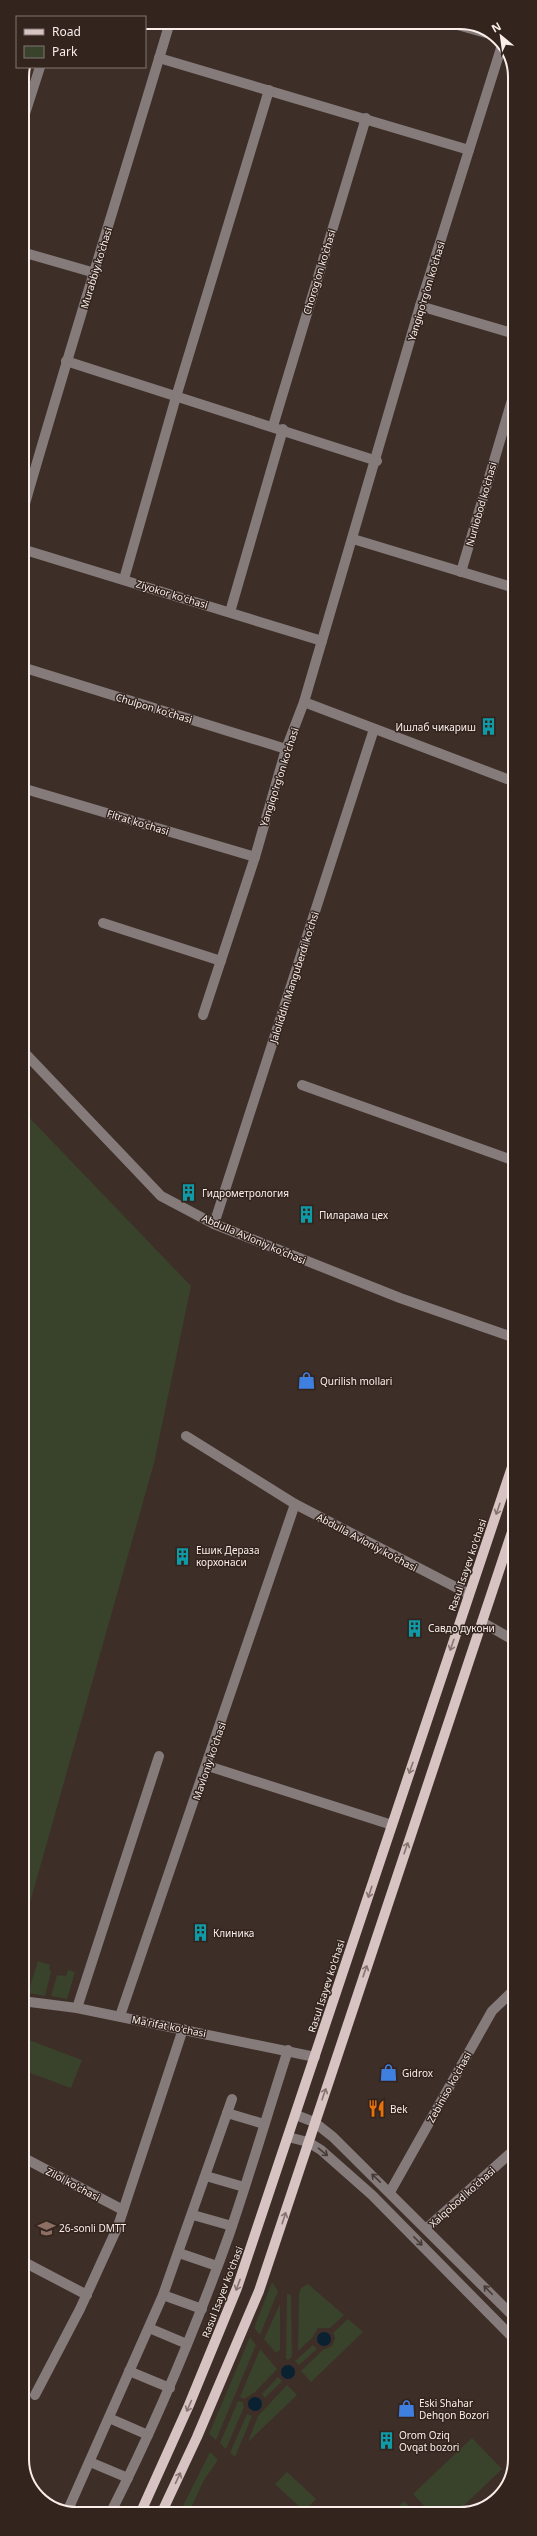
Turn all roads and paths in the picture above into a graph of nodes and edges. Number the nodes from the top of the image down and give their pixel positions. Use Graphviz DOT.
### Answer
graph roads {
  1 [pos="168,29"];
  2 [pos="499,56"];
  3 [pos="159,58"];
  4 [pos="40,68"];
  5 [pos="269,90"];
  6 [pos="29,101"];
  7 [pos="366,118"];
  8 [pos="469,150"];
  9 [pos="29,254"];
  10 [pos="95,273"];
  11 [pos="420,306"];
  12 [pos="508,332"];
  13 [pos="66,361"];
  14 [pos="176,397"];
  15 [pos="508,414"];
  16 [pos="278,428"];
  17 [pos="377,461"];
  18 [pos="29,490"];
  19 [pos="353,538"];
  20 [pos="29,551"];
  21 [pos="461,572"];
  22 [pos="124,579"];
  23 [pos="508,586"];
  24 [pos="230,612"];
  25 [pos="322,641"];
  26 [pos="29,669"];
  27 [pos="304,702"];
  28 [pos="374,730"];
  29 [pos="286,749"];
  30 [pos="508,779"];
  31 [pos="29,790"];
  32 [pos="255,857"];
  33 [pos="103,923"];
  34 [pos="221,961"];
  35 [pos="203,1015"];
  36 [pos="29,1057"];
  37 [pos="302,1085"];
  38 [pos="508,1159"];
  39 [pos="214,1224"];
  40 [pos="508,1336"];
  41 [pos="186,1436"];
  42 [pos="508,1479"];
  43 [pos="296,1504"];
  44 [pos="508,1544"];
  45 [pos="469,1594"];
  46 [pos="482,1622"];
  47 [pos="508,1637"];
  48 [pos="159,1756"];
  49 [pos="208,1766"];
  50 [pos="392,1825"];
  51 [pos="508,1995"];
  52 [pos="29,2003"];
  53 [pos="77,2008"];
  54 [pos="120,2016"];
  55 [pos="183,2029"];
  56 [pos="288,2050"];
  57 [pos="315,2056"];
  58 [pos="232,2099"];
  59 [pos="227,2112"];
  60 [pos="296,2115"];
  61 [pos="314,2122"];
  62 [pos="264,2124"];
  63 [pos="288,2137"];
  64 [pos="308,2142"];
  65 [pos="508,2155"];
  66 [pos="29,2161"];
  67 [pos="206,2176"];
  68 [pos="244,2187"];
  69 [pos="391,2193"];
  70 [pos="382,2205"];
  71 [pos="123,2210"];
  72 [pos="193,2215"];
  73 [pos="232,2226"];
  74 [pos="427,2228"];
  75 [pos="179,2253"];
  76 [pos="29,2265"];
  77 [pos="218,2266"];
  78 [pos="87,2295"];
  79 [pos="163,2295"];
  80 [pos="508,2308"];
  81 [pos="202,2309"];
  82 [pos="148,2328"];
  83 [pos="508,2333"];
  84 [pos="187,2344"];
  85 [pos="130,2371"];
  86 [pos="170,2388"];
  87 [pos="35,2395"];
  88 [pos="109,2418"];
  89 [pos="148,2435"];
  90 [pos="90,2462"];
  91 [pos="128,2478"];
  92 [pos="70,2506"];
  93 [pos="114,2507"];
  94 [pos="143,2507"];
  95 [pos="164,2507"];
  1 -- 3 [label="street, Murabbiy ko'chasi"];
  2 -- 8 [label="street, Yangiqo'rg'on ko'chasi"];
  3 -- 5 [label="street"];
  3 -- 10 [label="street, Murabbiy ko'chasi"];
  4 -- 6 [label="street"];
  5 -- 7 [label="street"];
  5 -- 14 [label="street"];
  7 -- 8 [label="street"];
  7 -- 16 [label="street, Chorog'on ko'chasi"];
  8 -- 11 [label="street, Yangiqo'rg'on ko'chasi"];
  9 -- 10 [label="street"];
  10 -- 13 [label="street, Murabbiy ko'chasi"];
  11 -- 12 [label="street"];
  11 -- 17 [label="street, Yangiqo'rg'on ko'chasi"];
  13 -- 14 [label="street"];
  13 -- 18 [label="street, Murabbiy ko'chasi"];
  14 -- 16 [label="street"];
  14 -- 22 [label="street"];
  15 -- 21 [label="street, Nurliobod ko'chasi"];
  16 -- 17 [label="street"];
  16 -- 24 [label="street, Chorog'on ko'chasi"];
  17 -- 19 [label="street, Yangiqo'rg'on ko'chasi"];
  19 -- 21 [label="street"];
  19 -- 25 [label="street, Yangiqo'rg'on ko'chasi"];
  20 -- 22 [label="street, Ziyokor ko'chasi"];
  21 -- 23 [label="street"];
  22 -- 24 [label="street, Ziyokor ko'chasi"];
  24 -- 25 [label="street, Ziyokor ko'chasi"];
  25 -- 27 [label="street, Yangiqo'rg'on ko'chasi"];
  26 -- 29 [label="street, Chulpon ko'chasi"];
  27 -- 28 [label="street"];
  27 -- 29 [label="street, Yangiqo'rg'on ko'chasi"];
  28 -- 30 [label="street"];
  28 -- 39 [label="street, Jaloliddin Manguberdi ko'chsi"];
  29 -- 32 [label="street, Yangiqo'rg'on ko'chasi"];
  31 -- 32 [label="street, Fitrat ko'chasi"];
  32 -- 34 [label="street, Yangiqo'rg'on ko'chasi"];
  33 -- 34 [label="street"];
  34 -- 35 [label="street, Yangiqo'rg'on ko'chasi"];
  36 -- 39 [label="street, Abdulla Avloniy ko'chasi"];
  37 -- 38 [label="street"];
  39 -- 40 [label="street, Abdulla Avloniy ko'chasi"];
  41 -- 43 [label="street, Abdulla Avloniy ko'chasi"];
  42 -- 45 [label="main road, Rasul Isayev ko'chasi, one-way"];
  43 -- 45 [label="street, Abdulla Avloniy ko'chasi"];
  43 -- 49 [label="street, Mavloniy ko'chasi"];
  44 -- 46 [label="main road"];
  45 -- 50 [label="main road, Rasul Isayev ko'chasi, one-way"];
  46 -- 47 [label="street"];
  61 -- 46 [label="main road, one-way"];
  48 -- 53 [label="street"];
  49 -- 50 [label="street"];
  49 -- 54 [label="street, Mavloniy ko'chasi"];
  50 -- 57 [label="main road, Rasul Isayev ko'chasi, one-way"];
  51 -- 69 [label="street, Zebiniso ko'chasi"];
  52 -- 53 [label="street, Ma'rifat ko'chasi"];
  53 -- 54 [label="street, Ma'rifat ko'chasi"];
  54 -- 55 [label="street, Ma'rifat ko'chasi"];
  55 -- 56 [label="street, Ma'rifat ko'chasi"];
  55 -- 71 [label="street"];
  56 -- 57 [label="street, Ma'rifat ko'chasi"];
  56 -- 62 [label="street"];
  57 -- 60 [label="main road, Rasul Isayev ko'chasi"];
  58 -- 59 [label="street"];
  59 -- 62 [label="street"];
  59 -- 67 [label="street"];
  60 -- 61 [label="street"];
  60 -- 63 [label="main road, Rasul Isayev ko'chasi"];
  61 -- 64 [label="main road"];
  69 -- 61 [label="street, one-way"];
  62 -- 68 [label="street"];
  63 -- 64 [label="street"];
  63 -- 94 [label="main road, Rasul Isayev ko'chasi, one-way"];
  64 -- 70 [label="street, one-way"];
  95 -- 64 [label="main road, one-way"];
  65 -- 74 [label="street, Xalqobod ko'chasi"];
  66 -- 71 [label="street, Zilol ko'chasi"];
  67 -- 68 [label="street"];
  67 -- 72 [label="street"];
  68 -- 73 [label="street"];
  69 -- 70 [label="street, Zebiniso ko'chasi"];
  69 -- 74 [label="street"];
  70 -- 83 [label="street, one-way"];
  71 -- 78 [label="street"];
  72 -- 73 [label="street"];
  72 -- 75 [label="street"];
  73 -- 77 [label="street"];
  80 -- 74 [label="street, one-way"];
  75 -- 77 [label="street"];
  75 -- 79 [label="street"];
  76 -- 78 [label="street"];
  77 -- 81 [label="street"];
  78 -- 87 [label="street"];
  79 -- 81 [label="street"];
  79 -- 82 [label="street"];
  81 -- 84 [label="street"];
  82 -- 84 [label="street"];
  82 -- 85 [label="street"];
  84 -- 86 [label="street"];
  85 -- 86 [label="street"];
  85 -- 88 [label="street"];
  86 -- 89 [label="street"];
  88 -- 89 [label="street"];
  88 -- 90 [label="street"];
  89 -- 91 [label="street"];
  90 -- 91 [label="street"];
  90 -- 92 [label="street"];
  91 -- 93 [label="street"];
}
